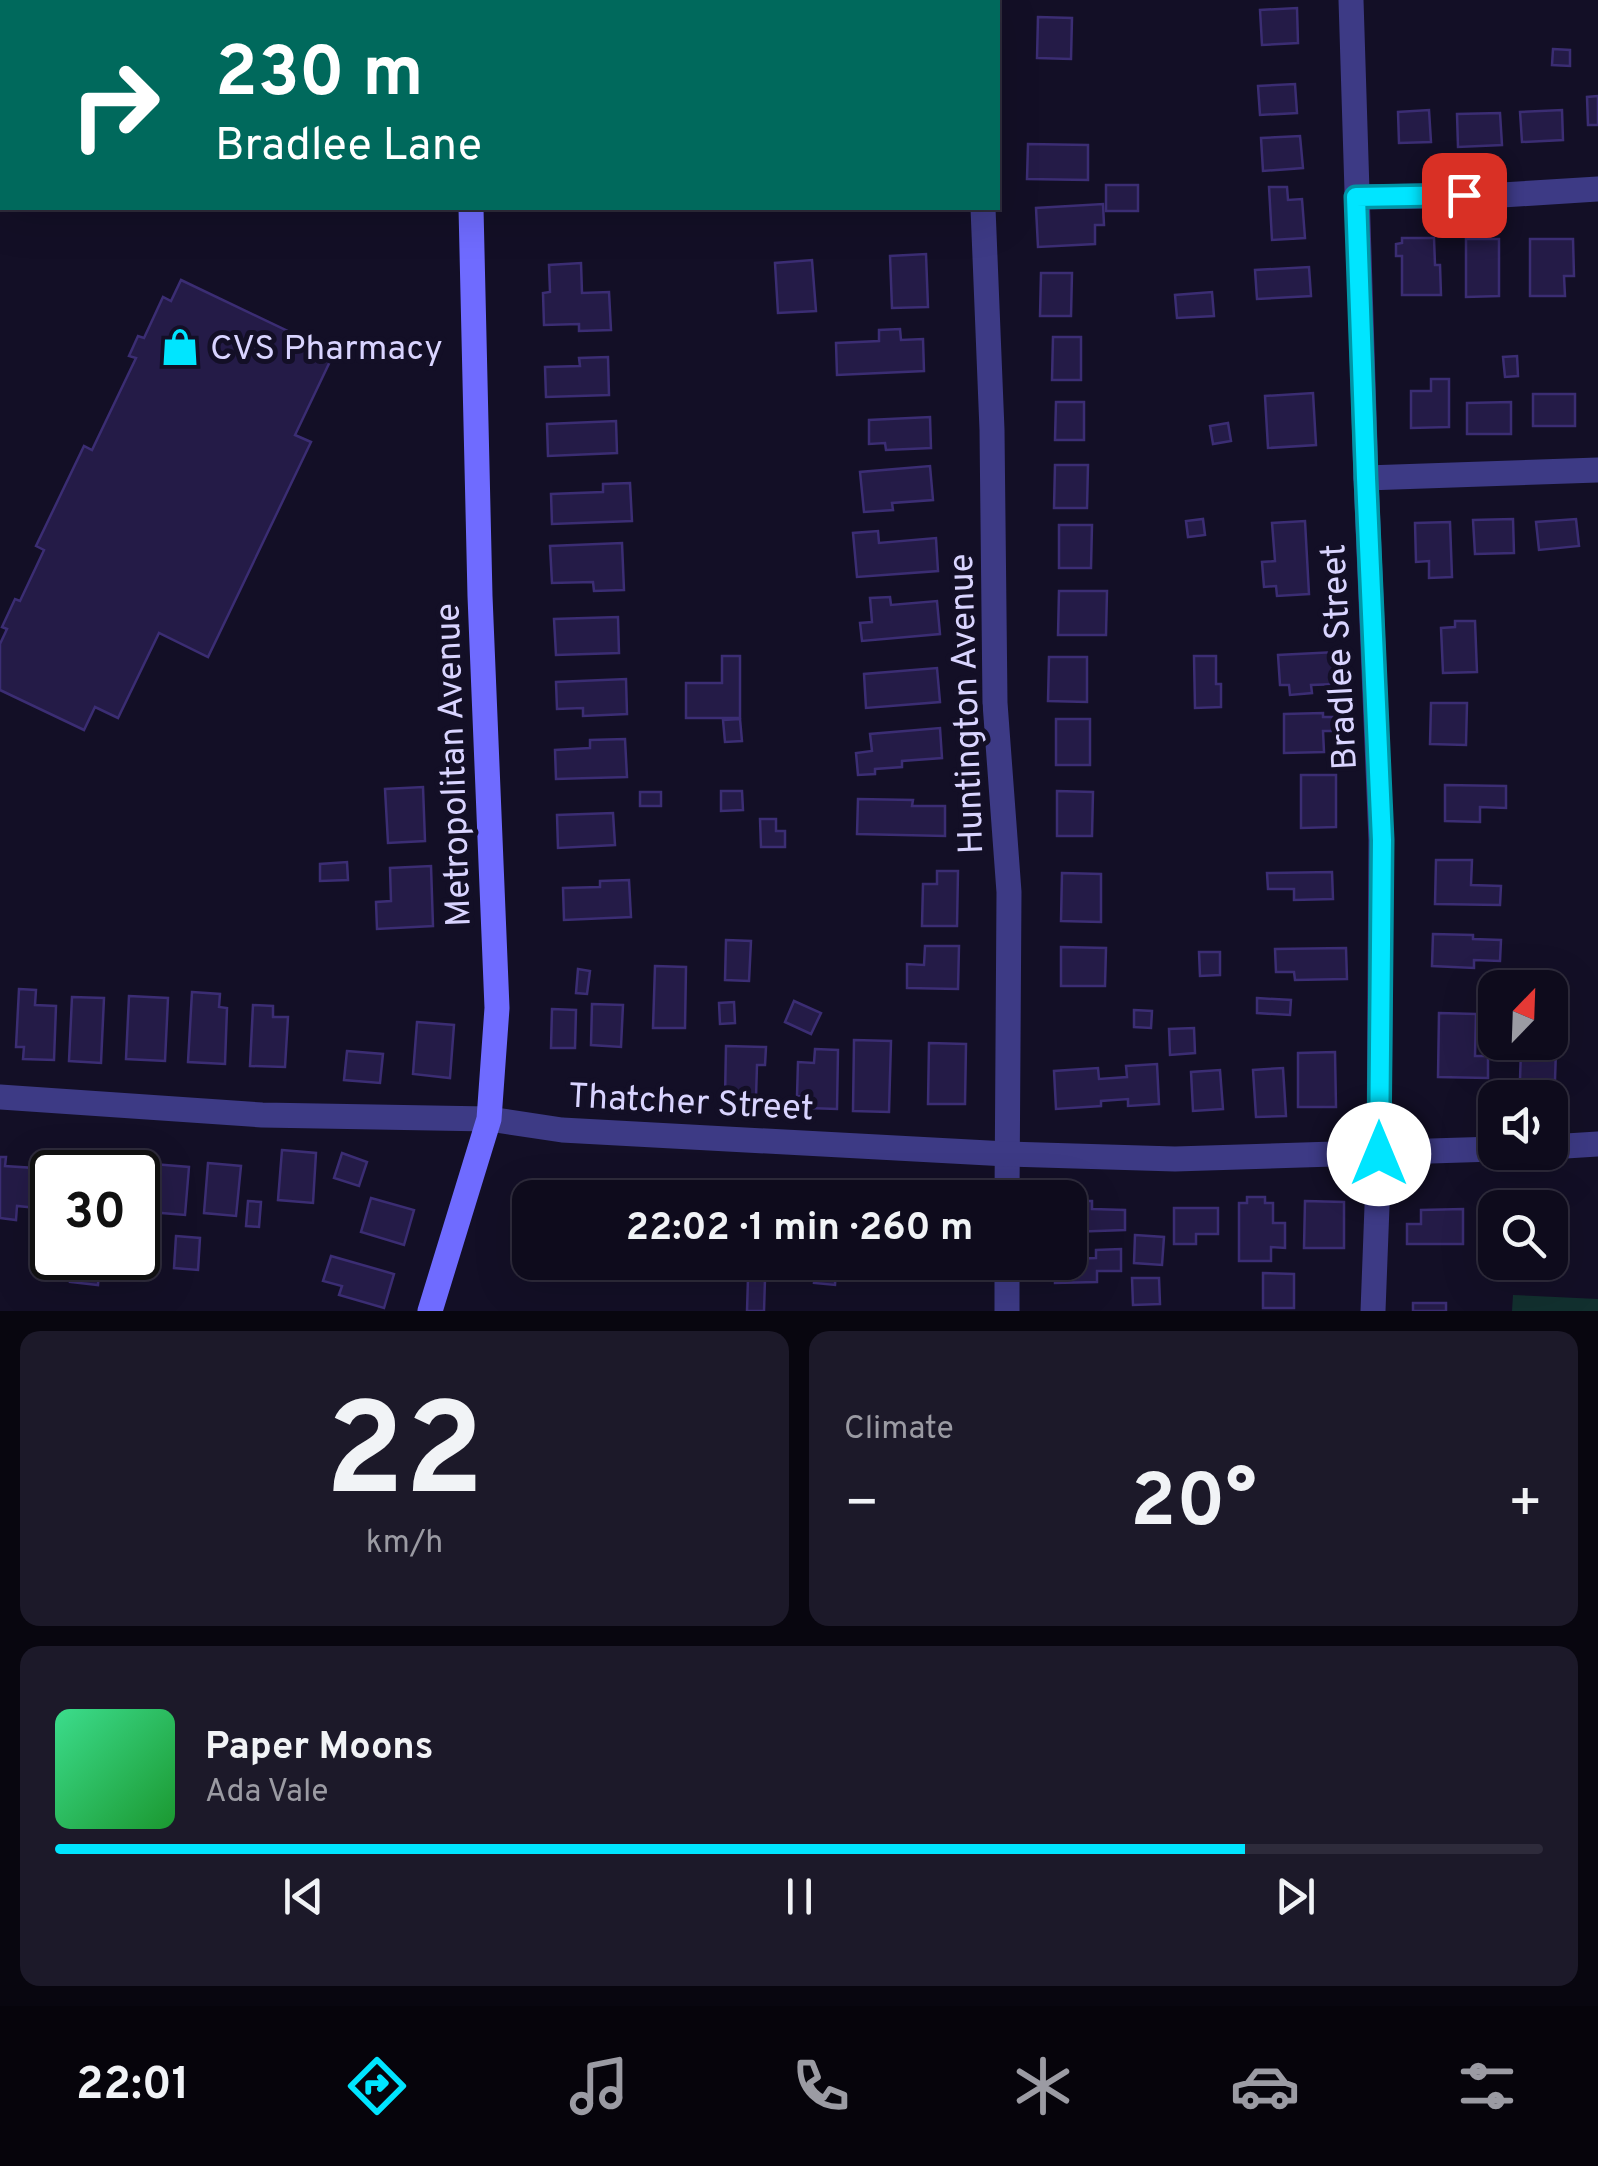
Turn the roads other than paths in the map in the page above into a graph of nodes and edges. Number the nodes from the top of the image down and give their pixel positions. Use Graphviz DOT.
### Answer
graph roads {
  1 [pos="1351,0"];
  2 [pos="1598,189"];
  3 [pos="1356,197"];
  4 [pos="472,210"];
  5 [pos="983,210"];
  6 [pos="1598,470"];
  7 [pos="1366,478"];
  8 [pos="0,1097"];
  9 [pos="489,1120"];
  10 [pos="1598,1144"];
  11 [pos="1568,1146"];
  12 [pos="1478,1150"];
  13 [pos="1007,1154"];
  14 [pos="1379,1154"];
  15 [pos="1007,1180"];
  16 [pos="1007,1280"];
  17 [pos="430,1311"];
  18 [pos="1007,1311"];
  19 [pos="1373,1311"];
  1 -- 3 [label="street, Bradlee Street"];
  2 -- 3 [label="street"];
  3 -- 7 [label="street, Bradlee Street"];
  4 -- 9 [label="street, Metropolitan Avenue"];
  5 -- 13 [label="street, Huntington Avenue"];
  6 -- 7 [label="street"];
  7 -- 14 [label="street, Bradlee Street"];
  8 -- 9 [label="street, Thatcher Street"];
  9 -- 13 [label="street, Thatcher Street"];
  9 -- 17 [label="street, Metropolitan Avenue"];
  10 -- 11 [label="street"];
  12 -- 14 [label="street, Thatcher Street"];
  13 -- 14 [label="street, Thatcher Street"];
  13 -- 15 [label="street, Huntington Avenue"];
  14 -- 19 [label="street, Bradlee Street"];
  16 -- 18 [label="street"];
}
